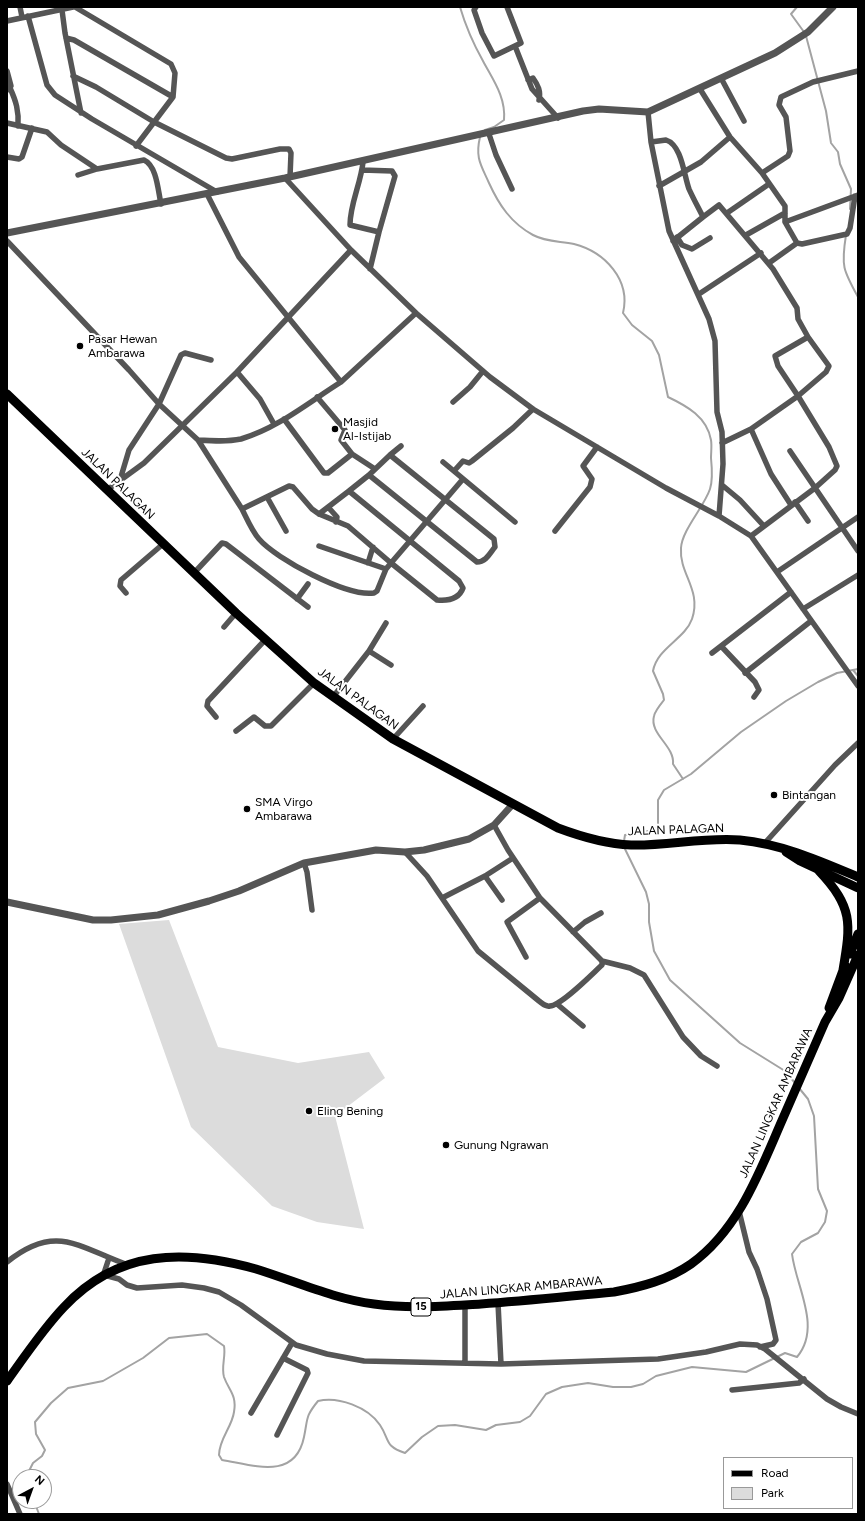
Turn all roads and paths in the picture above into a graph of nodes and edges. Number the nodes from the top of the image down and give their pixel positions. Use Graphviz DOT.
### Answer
graph roads {
  1 [pos="20,7"];
  2 [pos="74,7"];
  3 [pos="476,7"];
  4 [pos="507,7"];
  5 [pos="833,7"];
  6 [pos="62,10"];
  7 [pos="25,17"];
  8 [pos="7,21"];
  9 [pos="66,38"];
  10 [pos="515,46"];
  11 [pos="7,71"];
  12 [pos="858,71"];
  13 [pos="73,76"];
  14 [pos="721,78"];
  15 [pos="8,89"];
  16 [pos="700,89"];
  17 [pos="173,97"];
  18 [pos="648,112"];
  19 [pos="81,113"];
  20 [pos="558,118"];
  21 [pos="744,121"];
  22 [pos="154,122"];
  23 [pos="7,123"];
  24 [pos="18,126"];
  25 [pos="32,128"];
  26 [pos="483,135"];
  27 [pos="730,137"];
  28 [pos="651,142"];
  29 [pos="136,146"];
  30 [pos="7,157"];
  31 [pos="363,162"];
  32 [pos="97,169"];
  33 [pos="362,170"];
  34 [pos="686,170"];
  35 [pos="762,173"];
  36 [pos="78,175"];
  37 [pos="288,178"];
  38 [pos="769,184"];
  39 [pos="659,186"];
  40 [pos="512,189"];
  41 [pos="217,192"];
  42 [pos="207,194"];
  43 [pos="853,196"];
  44 [pos="161,204"];
  45 [pos="727,213"];
  46 [pos="785,213"];
  47 [pos="703,216"];
  48 [pos="785,222"];
  49 [pos="379,232"];
  50 [pos="7,233"];
  51 [pos="746,235"];
  52 [pos="710,238"];
  53 [pos="675,239"];
  54 [pos="7,241"];
  55 [pos="797,243"];
  56 [pos="350,250"];
  57 [pos="761,253"];
  58 [pos="769,263"];
  59 [pos="370,269"];
  60 [pos="699,294"];
  61 [pos="416,312"];
  62 [pos="288,317"];
  63 [pos="808,337"];
  64 [pos="211,360"];
  65 [pos="483,371"];
  66 [pos="237,372"];
  67 [pos="341,382"];
  68 [pos="7,394"];
  69 [pos="798,396"];
  70 [pos="317,397"];
  71 [pos="453,402"];
  72 [pos="160,404"];
  73 [pos="533,409"];
  74 [pos="284,419"];
  75 [pos="274,424"];
  76 [pos="182,425"];
  77 [pos="751,429"];
  78 [pos="198,440"];
  79 [pos="722,443"];
  80 [pos="401,446"];
  81 [pos="597,447"];
  82 [pos="790,451"];
  83 [pos="352,454"];
  84 [pos="390,455"];
  85 [pos="443,462"];
  86 [pos="375,469"];
  87 [pos="454,471"];
  88 [pos="369,475"];
  89 [pos="463,479"];
  90 [pos="120,480"];
  91 [pos="722,485"];
  92 [pos="814,488"];
  93 [pos="107,490"];
  94 [pos="349,491"];
  95 [pos="267,497"];
  96 [pos="445,501"];
  97 [pos="793,504"];
  98 [pos="328,507"];
  99 [pos="242,509"];
  100 [pos="319,514"];
  101 [pos="719,516"];
  102 [pos="858,517"];
  103 [pos="428,521"];
  104 [pos="808,521"];
  105 [pos="336,522"];
  106 [pos="514,522"];
  107 [pos="763,526"];
  108 [pos="842,528"];
  109 [pos="286,531"];
  110 [pos="555,531"];
  111 [pos="751,536"];
  112 [pos="410,542"];
  113 [pos="163,544"];
  114 [pos="319,546"];
  115 [pos="372,547"];
  116 [pos="858,552"];
  117 [pos="368,562"];
  118 [pos="392,563"];
  119 [pos="386,569"];
  120 [pos="777,572"];
  121 [pos="194,573"];
  122 [pos="858,575"];
  123 [pos="308,584"];
  124 [pos="791,592"];
  125 [pos="126,593"];
  126 [pos="297,599"];
  127 [pos="308,608"];
  128 [pos="803,609"];
  129 [pos="236,613"];
  130 [pos="811,621"];
  131 [pos="386,623"];
  132 [pos="224,627"];
  133 [pos="265,640"];
  134 [pos="721,646"];
  135 [pos="369,651"];
  136 [pos="712,653"];
  137 [pos="391,665"];
  138 [pos="746,673"];
  139 [pos="314,683"];
  140 [pos="858,686"];
  141 [pos="332,697"];
  142 [pos="754,697"];
  143 [pos="423,706"];
  144 [pos="216,717"];
  145 [pos="236,731"];
  146 [pos="393,739"];
  147 [pos="858,743"];
  148 [pos="513,804"];
  149 [pos="494,825"];
  150 [pos="764,844"];
  151 [pos="782,849"];
  152 [pos="405,852"];
  153 [pos="513,858"];
  154 [pos="304,863"];
  155 [pos="820,870"];
  156 [pos="485,876"];
  157 [pos="858,877"];
  158 [pos="858,888"];
  159 [pos="442,898"];
  160 [pos="540,898"];
  161 [pos="502,900"];
  162 [pos="7,902"];
  163 [pos="312,910"];
  164 [pos="601,913"];
  165 [pos="573,932"];
  166 [pos="858,934"];
  167 [pos="858,955"];
  168 [pos="526,957"];
  169 [pos="602,961"];
  170 [pos="858,961"];
  171 [pos="846,972"];
  172 [pos="557,1004"];
  173 [pos="583,1026"];
  174 [pos="717,1066"];
  175 [pos="739,1211"];
  176 [pos="109,1258"];
  177 [pos="7,1262"];
  178 [pos="127,1265"];
  179 [pos="103,1276"];
  180 [pos="120,1279"];
  181 [pos="498,1303"];
  182 [pos="465,1305"];
  183 [pos="292,1343"];
  184 [pos="760,1347"];
  185 [pos="283,1358"];
  186 [pos="465,1363"];
  187 [pos="501,1364"];
  188 [pos="804,1379"];
  189 [pos="7,1381"];
  190 [pos="732,1390"];
  191 [pos="250,1413"];
  192 [pos="858,1414"];
  193 [pos="277,1435"];
  194 [pos="7,1484"];
  195 [pos="20,1514"];
  1 -- 7 [label="street"];
  2 -- 6 [label="street"];
  2 -- 17 [label="street"];
  3 -- 10 [label="street"];
  4 -- 10 [label="street"];
  5 -- 14 [label="street"];
  6 -- 7 [label="street"];
  6 -- 9 [label="street"];
  7 -- 8 [label="street"];
  7 -- 19 [label="street"];
  9 -- 13 [label="street"];
  9 -- 17 [label="street"];
  10 -- 20 [label="street"];
  11 -- 15 [label="street"];
  12 -- 35 [label="street"];
  13 -- 19 [label="street"];
  13 -- 22 [label="street"];
  14 -- 16 [label="street"];
  14 -- 21 [label="street"];
  15 -- 24 [label="street"];
  16 -- 18 [label="street"];
  16 -- 27 [label="street"];
  17 -- 22 [label="street"];
  18 -- 20 [label="street"];
  18 -- 28 [label="street"];
  19 -- 29 [label="street"];
  20 -- 26 [label="street"];
  22 -- 29 [label="street"];
  22 -- 37 [label="street"];
  23 -- 24 [label="street"];
  24 -- 25 [label="street"];
  25 -- 30 [label="street"];
  25 -- 32 [label="street"];
  26 -- 31 [label="street"];
  26 -- 40 [label="street"];
  27 -- 34 [label="street"];
  27 -- 35 [label="street"];
  28 -- 34 [label="street"];
  28 -- 39 [label="street"];
  29 -- 41 [label="street"];
  31 -- 33 [label="street"];
  31 -- 37 [label="street"];
  32 -- 36 [label="street"];
  32 -- 44 [label="street"];
  33 -- 49 [label="street"];
  33 -- 49 [label="street"];
  34 -- 39 [label="street"];
  34 -- 47 [label="street"];
  35 -- 38 [label="street"];
  37 -- 41 [label="street"];
  37 -- 56 [label="street"];
  38 -- 45 [label="street"];
  38 -- 46 [label="street"];
  39 -- 53 [label="street"];
  41 -- 42 [label="street"];
  42 -- 44 [label="street"];
  42 -- 62 [label="street"];
  43 -- 48 [label="street"];
  43 -- 55 [label="street"];
  44 -- 50 [label="street"];
  45 -- 47 [label="street"];
  45 -- 51 [label="street"];
  46 -- 48 [label="street"];
  46 -- 51 [label="street"];
  47 -- 53 [label="street"];
  48 -- 55 [label="street"];
  49 -- 59 [label="street"];
  51 -- 57 [label="street"];
  52 -- 53 [label="street"];
  53 -- 60 [label="street"];
  54 -- 72 [label="street"];
  55 -- 58 [label="street"];
  56 -- 59 [label="street"];
  56 -- 62 [label="street"];
  57 -- 58 [label="street"];
  57 -- 60 [label="street"];
  58 -- 63 [label="street"];
  59 -- 61 [label="street"];
  60 -- 79 [label="street"];
  61 -- 65 [label="street"];
  61 -- 67 [label="street"];
  62 -- 66 [label="street"];
  62 -- 67 [label="street"];
  63 -- 69 [label="street"];
  63 -- 69 [label="street"];
  64 -- 72 [label="street"];
  65 -- 71 [label="street"];
  65 -- 73 [label="street"];
  66 -- 75 [label="street"];
  66 -- 76 [label="street"];
  67 -- 70 [label="street"];
  68 -- 93 [label="main road, JALAN PALAGAN"];
  69 -- 77 [label="street"];
  69 -- 92 [label="street"];
  70 -- 74 [label="street"];
  70 -- 83 [label="street"];
  72 -- 76 [label="street"];
  72 -- 90 [label="street"];
  73 -- 81 [label="street"];
  73 -- 87 [label="street"];
  74 -- 75 [label="street"];
  74 -- 83 [label="street"];
  75 -- 78 [label="street"];
  76 -- 78 [label="street"];
  76 -- 90 [label="street"];
  77 -- 79 [label="street"];
  77 -- 97 [label="street"];
  78 -- 99 [label="street"];
  79 -- 91 [label="street"];
  80 -- 84 [label="street"];
  81 -- 101 [label="street"];
  81 -- 110 [label="street"];
  82 -- 92 [label="street"];
  83 -- 86 [label="street"];
  84 -- 86 [label="street"];
  84 -- 96 [label="street"];
  85 -- 87 [label="street"];
  86 -- 88 [label="street"];
  87 -- 89 [label="street"];
  88 -- 94 [label="street"];
  88 -- 103 [label="street"];
  89 -- 96 [label="street"];
  89 -- 106 [label="street"];
  90 -- 93 [label="street"];
  91 -- 101 [label="street"];
  91 -- 107 [label="street"];
  92 -- 97 [label="street"];
  92 -- 108 [label="street"];
  93 -- 113 [label="main road, JALAN PALAGAN"];
  94 -- 98 [label="street"];
  94 -- 112 [label="street"];
  95 -- 99 [label="street"];
  95 -- 100 [label="street"];
  95 -- 109 [label="street"];
  96 -- 103 [label="street"];
  96 -- 103 [label="street"];
  97 -- 104 [label="street"];
  97 -- 107 [label="street"];
  98 -- 100 [label="street"];
  98 -- 105 [label="street"];
  99 -- 119 [label="street"];
  100 -- 105 [label="street"];
  101 -- 111 [label="street"];
  102 -- 108 [label="street"];
  103 -- 112 [label="street"];
  105 -- 115 [label="street"];
  107 -- 111 [label="street"];
  108 -- 116 [label="street"];
  108 -- 120 [label="street"];
  111 -- 120 [label="street"];
  112 -- 118 [label="street"];
  112 -- 118 [label="street"];
  113 -- 121 [label="main road, JALAN PALAGAN"];
  113 -- 125 [label="street"];
  114 -- 117 [label="street"];
  115 -- 117 [label="street"];
  115 -- 118 [label="street"];
  117 -- 119 [label="street"];
  118 -- 119 [label="street"];
  120 -- 124 [label="street"];
  121 -- 126 [label="street"];
  121 -- 129 [label="main road, JALAN PALAGAN"];
  122 -- 128 [label="street"];
  123 -- 126 [label="street"];
  124 -- 128 [label="street"];
  124 -- 134 [label="street"];
  126 -- 127 [label="street"];
  128 -- 130 [label="street"];
  129 -- 132 [label="street"];
  129 -- 133 [label="main road, JALAN PALAGAN"];
  130 -- 138 [label="street"];
  130 -- 140 [label="street"];
  131 -- 135 [label="street"];
  133 -- 139 [label="main road, JALAN PALAGAN"];
  133 -- 144 [label="street"];
  134 -- 136 [label="street"];
  134 -- 138 [label="street"];
  135 -- 137 [label="street"];
  135 -- 141 [label="street"];
  138 -- 142 [label="street"];
  139 -- 141 [label="main road, JALAN PALAGAN"];
  139 -- 145 [label="street"];
  141 -- 146 [label="main road, JALAN PALAGAN"];
  143 -- 146 [label="street"];
  146 -- 148 [label="main road, JALAN PALAGAN"];
  147 -- 150 [label="street"];
  148 -- 149 [label="street"];
  148 -- 150 [label="main road, JALAN PALAGAN"];
  149 -- 152 [label="street"];
  149 -- 153 [label="street"];
  150 -- 151 [label="main road, JALAN PALAGAN"];
  151 -- 155 [label="main road, JALAN PALAGAN"];
  151 -- 157 [label="main road, JALAN PALAGAN"];
  152 -- 154 [label="street"];
  152 -- 159 [label="street"];
  153 -- 156 [label="street"];
  153 -- 160 [label="street"];
  154 -- 162 [label="street"];
  154 -- 163 [label="street"];
  155 -- 158 [label="main road, JALAN PALAGAN"];
  155 -- 171 [label="main road"];
  156 -- 159 [label="street"];
  156 -- 161 [label="street"];
  159 -- 172 [label="street"];
  160 -- 165 [label="street"];
  160 -- 168 [label="street"];
  164 -- 165 [label="street"];
  165 -- 169 [label="street"];
  166 -- 171 [label="main road, JALAN LINGKAR AMBARAWA / 15"];
  167 -- 171 [label="main road, JALAN LINGKAR AMBARAWA / 15"];
  169 -- 172 [label="street"];
  169 -- 174 [label="street"];
  170 -- 171 [label="main road, 15"];
  171 -- 175 [label="main road, JALAN LINGKAR AMBARAWA / 15"];
  172 -- 173 [label="street"];
  175 -- 181 [label="main road, JALAN LINGKAR AMBARAWA / 15"];
  175 -- 184 [label="street"];
  176 -- 177 [label="street"];
  176 -- 178 [label="street"];
  176 -- 179 [label="street"];
  178 -- 179 [label="main road, JALAN LINGKAR AMBARAWA / 15"];
  178 -- 180 [label="street"];
  178 -- 182 [label="main road, JALAN LINGKAR AMBARAWA / 15"];
  179 -- 180 [label="street"];
  179 -- 189 [label="main road, JALAN LINGKAR AMBARAWA / 15"];
  180 -- 183 [label="street"];
  181 -- 182 [label="main road, JALAN LINGKAR AMBARAWA / 15"];
  181 -- 187 [label="street"];
  182 -- 186 [label="street"];
  183 -- 185 [label="street"];
  183 -- 186 [label="street"];
  184 -- 187 [label="street"];
  184 -- 188 [label="street"];
  185 -- 191 [label="street"];
  185 -- 193 [label="street"];
  186 -- 187 [label="street"];
  188 -- 190 [label="street"];
  188 -- 192 [label="street"];
  194 -- 195 [label="street"];
}
